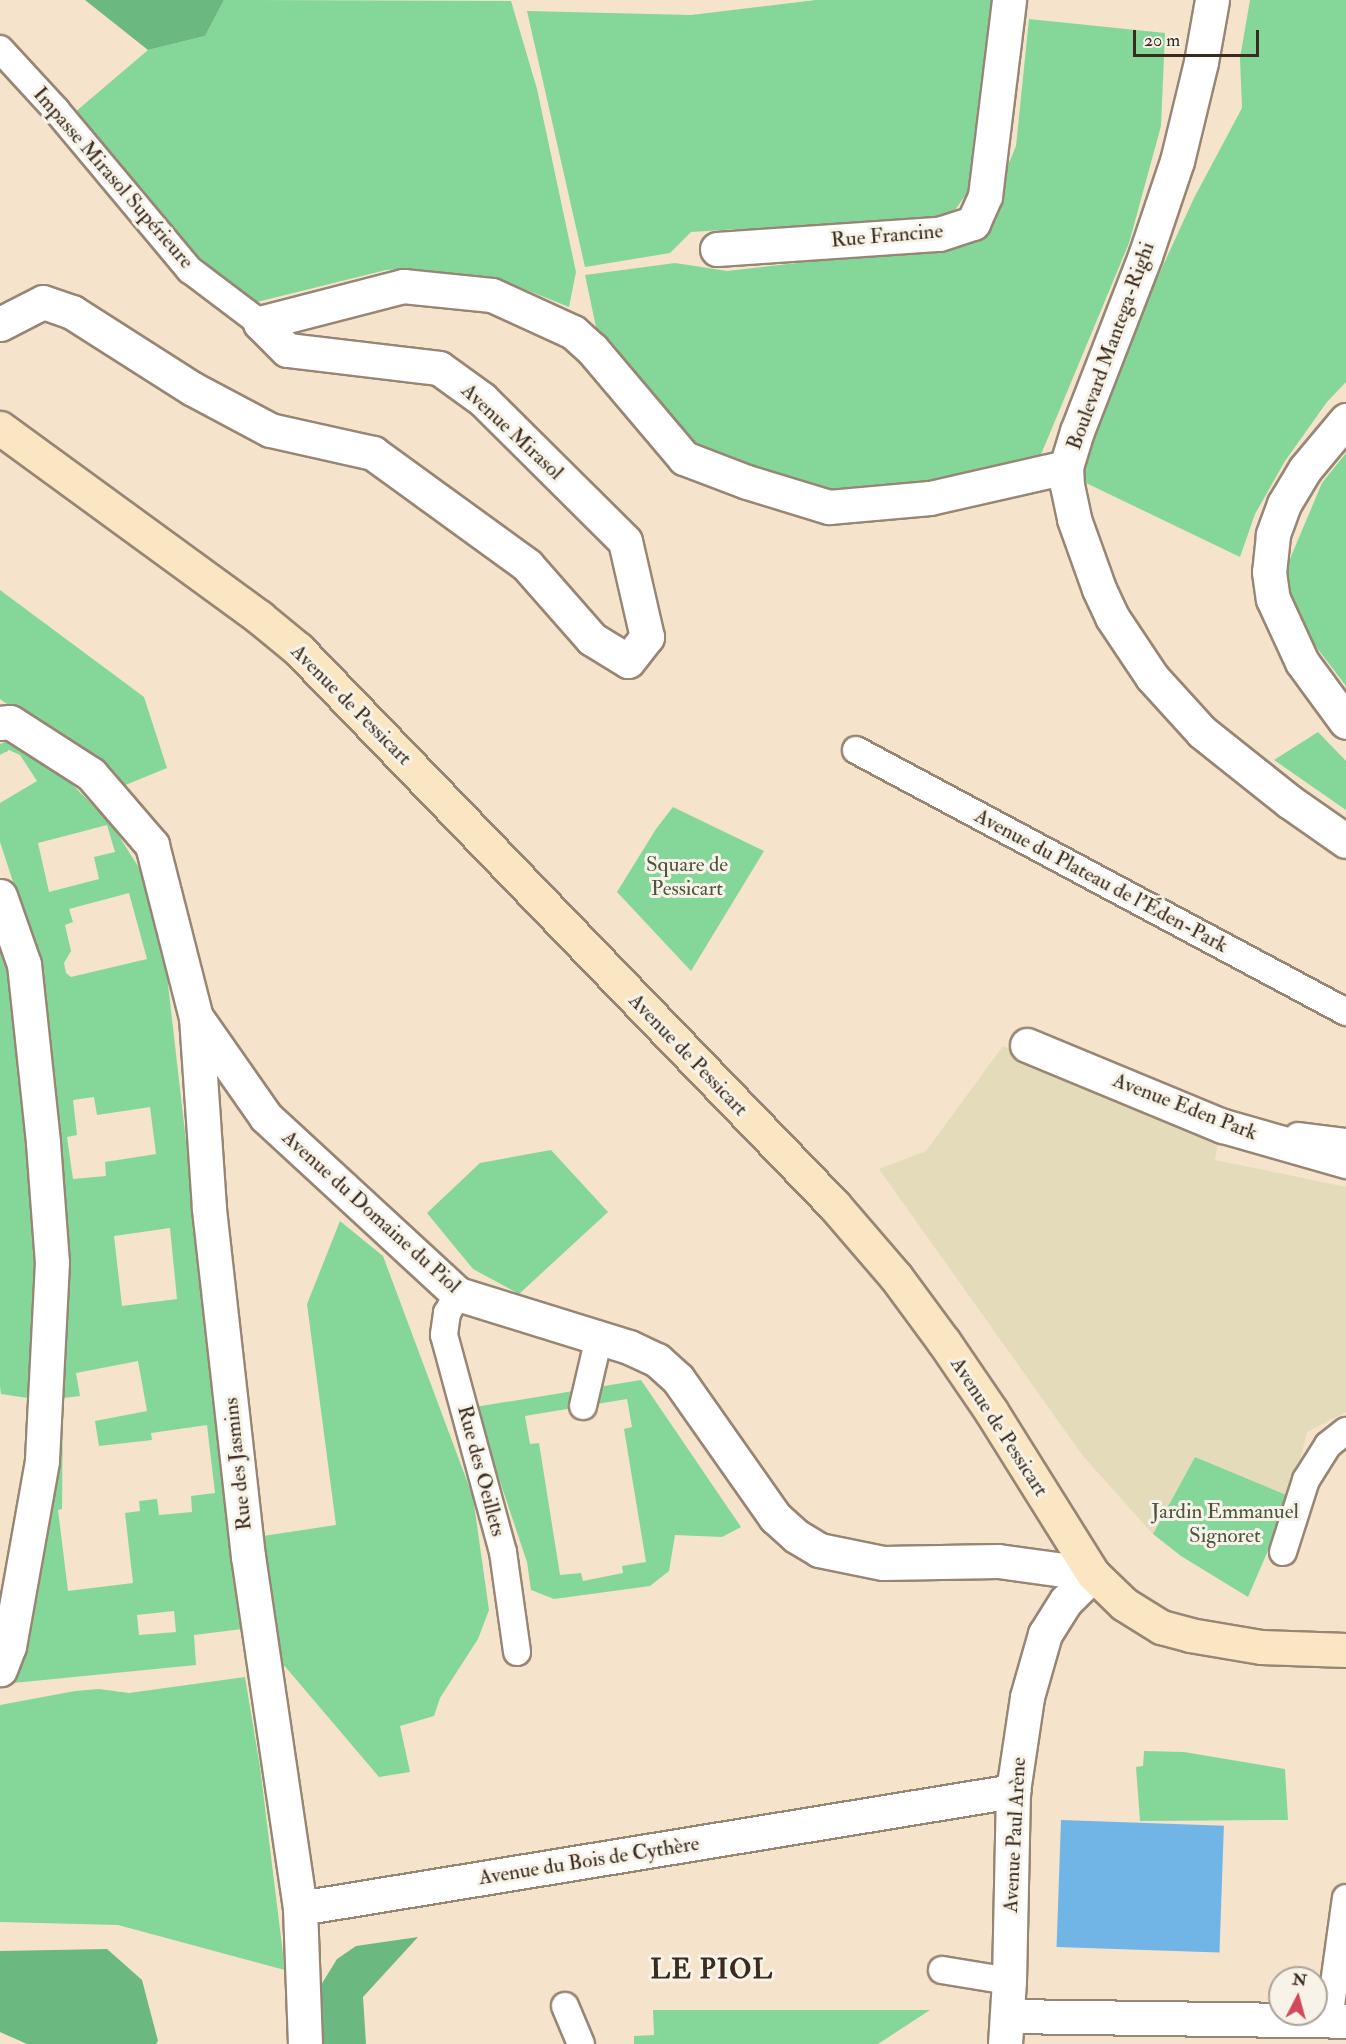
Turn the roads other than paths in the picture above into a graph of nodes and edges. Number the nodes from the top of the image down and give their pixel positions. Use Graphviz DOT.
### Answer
graph roads {
  1 [pos="1009,0"];
  2 [pos="1212,0"];
  3 [pos="0,49"];
  4 [pos="717,249"];
  5 [pos="1,319"];
  6 [pos="260,323"];
  7 [pos="1346,420"];
  8 [pos="0,428"];
  9 [pos="1066,467"];
  10 [pos="1346,722"];
  11 [pos="0,723"];
  12 [pos="856,750"];
  13 [pos="1346,841"];
  14 [pos="0,896"];
  15 [pos="1346,1012"];
  16 [pos="196,1017"];
  17 [pos="1027,1045"];
  18 [pos="1223,1126"];
  19 [pos="1346,1142"];
  20 [pos="1346,1161"];
  21 [pos="458,1294"];
  22 [pos="599,1337"];
  23 [pos="583,1406"];
  24 [pos="1346,1431"];
  25 [pos="1283,1552"];
  26 [pos="1093,1574"];
  27 [pos="1346,1650"];
  28 [pos="517,1652"];
  29 [pos="0,1670"];
  30 [pos="1012,1791"];
  31 [pos="1346,1898"];
  32 [pos="300,1908"];
  33 [pos="942,1970"];
  34 [pos="1009,1981"];
  35 [pos="565,2006"];
  36 [pos="1338,2020"];
  37 [pos="1006,2030"];
  38 [pos="305,2044"];
  39 [pos="581,2044"];
  1 -- 4 [label="street, Rue Francine"];
  2 -- 9 [label="street, Boulevard Mantega-Righi"];
  3 -- 6 [label="lane, Impasse Mirasol Supérieure"];
  5 -- 6 [label="street, Avenue Mirasol"];
  6 -- 9 [label="street"];
  7 -- 10 [label="street"];
  8 -- 26 [label="street, Avenue de Pessicart"];
  9 -- 13 [label="street, Boulevard Mantega-Righi"];
  11 -- 16 [label="street, Avenue du Domaine du Piol"];
  12 -- 15 [label="lane, Avenue du Plateau de l'Éden-Park"];
  14 -- 29 [label="street"];
  16 -- 21 [label="street, Avenue du Domaine du Piol"];
  16 -- 32 [label="street, Rue des Jasmins"];
  17 -- 18 [label="street, Avenue Eden Park"];
  18 -- 19 [label="lane"];
  18 -- 20 [label="street, Avenue Eden Park"];
  21 -- 22 [label="street, Avenue du Domaine du Piol"];
  21 -- 28 [label="lane, Rue des Oeillets"];
  22 -- 23 [label="lane"];
  22 -- 26 [label="street, Avenue du Domaine du Piol"];
  24 -- 25 [label="lane"];
  26 -- 27 [label="street, Avenue de Pessicart"];
  26 -- 30 [label="street, Avenue Paul Arène"];
  30 -- 32 [label="street, Avenue du Bois de Cythère"];
  30 -- 34 [label="street, Avenue Paul Arène"];
  31 -- 36 [label="lane"];
  32 -- 38 [label="street"];
  33 -- 34 [label="lane"];
  34 -- 37 [label="street, Avenue Paul Arène"];
  35 -- 39 [label="lane"];
  36 -- 37 [label="street"];
}
